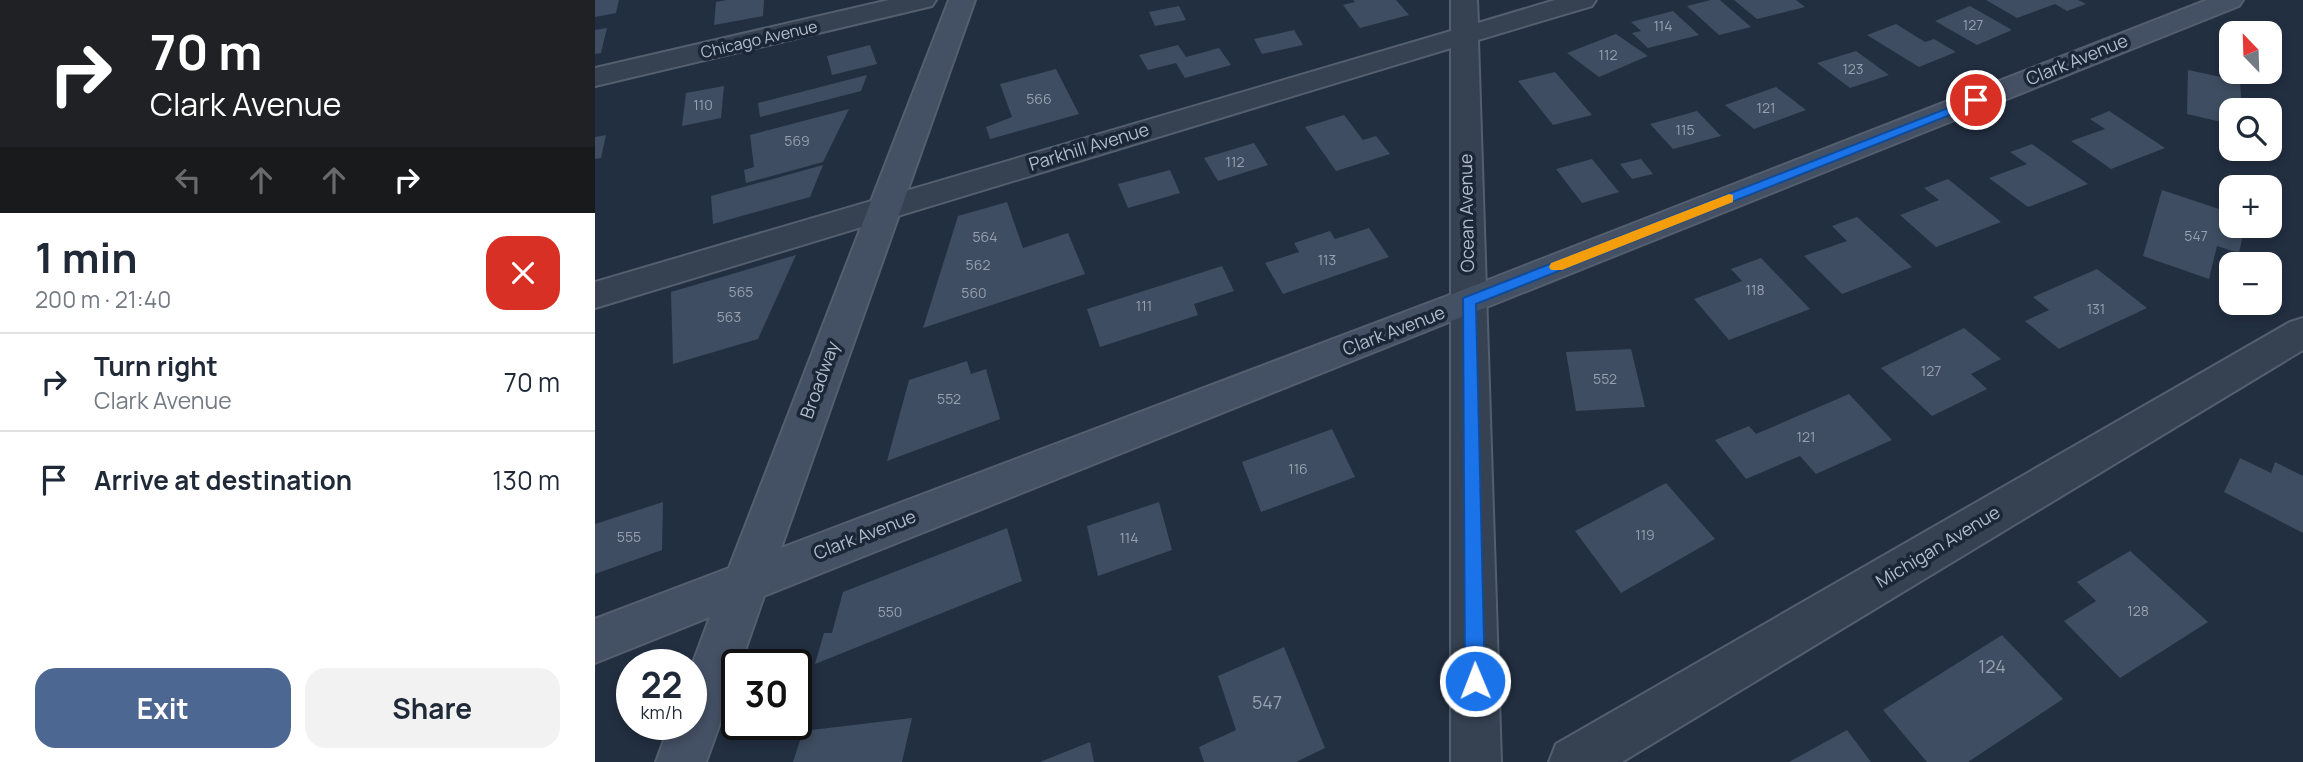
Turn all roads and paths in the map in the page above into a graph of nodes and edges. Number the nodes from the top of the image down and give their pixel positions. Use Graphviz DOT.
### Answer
graph roads {
  1 [pos="923,0"];
  2 [pos="962,0"];
  3 [pos="1583,0"];
  4 [pos="2230,0"];
  5 [pos="1464,18"];
  6 [pos="595,77"];
  7 [pos="882,209"];
  8 [pos="595,295"];
  9 [pos="1468,302"];
  10 [pos="2303,332"];
  11 [pos="747,581"];
  12 [pos="595,641"];
  13 [pos="681,762"];
  14 [pos="1476,762"];
  15 [pos="1574,762"];
  1 -- 6 [label="street, Chicago Avenue"];
  2 -- 7 [label="street, Broadway"];
  3 -- 5 [label="street, Parkhill Avenue"];
  4 -- 9 [label="street, Clark Avenue"];
  5 -- 7 [label="street, Parkhill Avenue"];
  5 -- 9 [label="street, Ocean Avenue"];
  7 -- 8 [label="street, Parkhill Avenue"];
  7 -- 11 [label="street, Broadway"];
  9 -- 11 [label="street, Clark Avenue"];
  9 -- 14 [label="street, Ocean Avenue"];
  10 -- 15 [label="street, Michigan Avenue"];
  11 -- 12 [label="street, Clark Avenue"];
  11 -- 13 [label="street, Broadway"];
}
